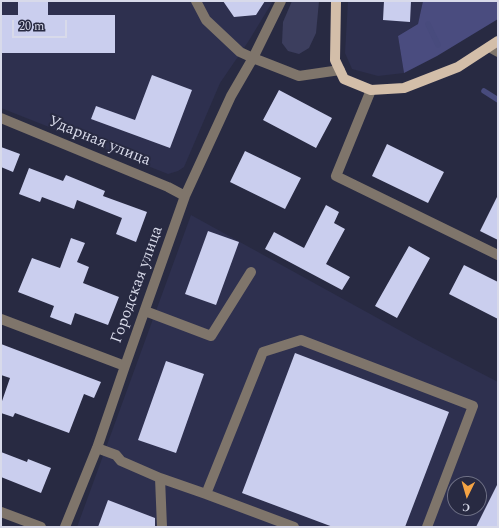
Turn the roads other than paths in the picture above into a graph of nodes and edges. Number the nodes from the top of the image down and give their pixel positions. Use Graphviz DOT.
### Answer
graph roads {
  1 [pos="196,1"];
  2 [pos="281,1"];
  3 [pos="336,1"];
  4 [pos="498,41"];
  5 [pos="494,49"];
  6 [pos="253,58"];
  7 [pos="340,70"];
  8 [pos="371,90"];
  9 [pos="1,118"];
  10 [pos="186,196"];
  11 [pos="498,256"];
  12 [pos="251,272"];
  13 [pos="145,311"];
  14 [pos="1,319"];
  15 [pos="125,366"];
  16 [pos="97,448"];
  17 [pos="160,478"];
  18 [pos="206,494"];
  19 [pos="1,512"];
  20 [pos="40,527"];
  21 [pos="65,527"];
  22 [pos="162,527"];
  23 [pos="294,527"];
  24 [pos="427,527"];
  1 -- 6 [label="street"];
  2 -- 6 [label="street, Городская улица"];
  3 -- 7 [label="main road"];
  4 -- 5 [label="main road"];
  5 -- 8 [label="main road"];
  6 -- 7 [label="street"];
  6 -- 10 [label="street, Городская улица"];
  7 -- 8 [label="main road"];
  8 -- 11 [label="street"];
  9 -- 10 [label="street, Ударная улица"];
  10 -- 13 [label="street, Городская улица"];
  12 -- 13 [label="street"];
  13 -- 15 [label="street, Городская улица"];
  14 -- 15 [label="street"];
  15 -- 16 [label="street, Городская улица"];
  16 -- 17 [label="street"];
  16 -- 21 [label="street, Городская улица"];
  17 -- 18 [label="street"];
  17 -- 22 [label="street"];
  18 -- 23 [label="street"];
  18 -- 24 [label="street"];
  19 -- 20 [label="street"];
}
